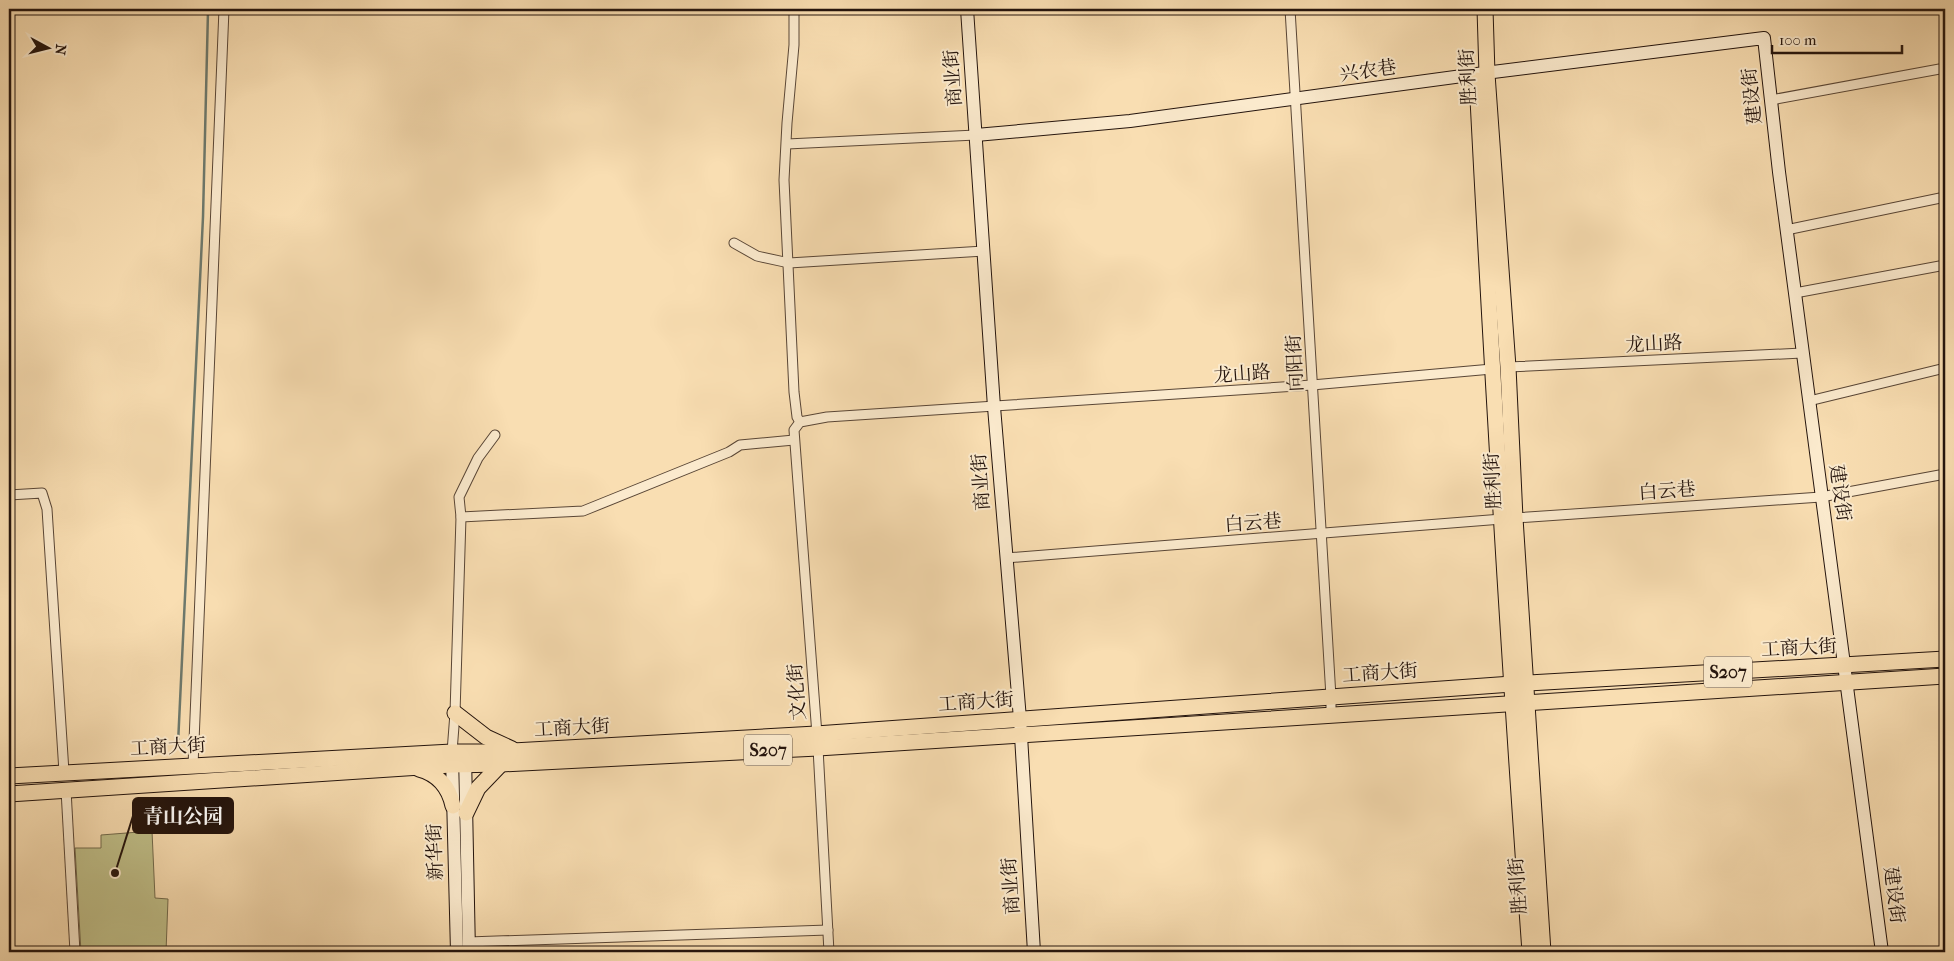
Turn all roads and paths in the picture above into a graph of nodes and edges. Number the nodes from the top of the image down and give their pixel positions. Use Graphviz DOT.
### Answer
graph roads {
  1 [pos="224,9"];
  2 [pos="794,9"];
  3 [pos="967,9"];
  4 [pos="1290,9"];
  5 [pos="1475,9"];
  6 [pos="1485,9"];
  7 [pos="1764,38"];
  8 [pos="1945,68"];
  9 [pos="1482,74"];
  10 [pos="1296,100"];
  11 [pos="1771,100"];
  12 [pos="976,135"];
  13 [pos="787,144"];
  14 [pos="1945,197"];
  15 [pos="1786,230"];
  16 [pos="734,244"];
  17 [pos="984,251"];
  18 [pos="789,263"];
  19 [pos="1945,265"];
  20 [pos="1795,293"];
  21 [pos="1802,353"];
  22 [pos="1508,367"];
  23 [pos="1945,368"];
  24 [pos="1492,369"];
  25 [pos="1312,385"];
  26 [pos="1809,401"];
  27 [pos="994,408"];
  28 [pos="797,426"];
  29 [pos="495,435"];
  30 [pos="794,440"];
  31 [pos="1945,474"];
  32 [pos="9,495"];
  33 [pos="1822,496"];
  34 [pos="460,517"];
  35 [pos="1508,518"];
  36 [pos="1321,534"];
  37 [pos="1006,558"];
  38 [pos="1945,659"];
  39 [pos="1845,665"];
  40 [pos="1945,676"];
  41 [pos="1848,683"];
  42 [pos="1519,684"];
  43 [pos="1331,697"];
  44 [pos="1519,704"];
  45 [pos="455,713"];
  46 [pos="1331,716"];
  47 [pos="1020,718"];
  48 [pos="1020,735"];
  49 [pos="817,741"];
  50 [pos="518,751"];
  51 [pos="459,758"];
  52 [pos="501,764"];
  53 [pos="193,766"];
  54 [pos="412,768"];
  55 [pos="64,772"];
  56 [pos="9,776"];
  57 [pos="66,790"];
  58 [pos="9,794"];
  59 [pos="459,810"];
  60 [pos="828,930"];
  61 [pos="468,947"];
  62 [pos="75,952"];
  63 [pos="457,952"];
  64 [pos="830,952"];
  65 [pos="1034,952"];
  66 [pos="1530,952"];
  67 [pos="1543,952"];
  68 [pos="1882,952"];
  1 -- 53 [label="street"];
  2 -- 13 [label="street, 文化街"];
  3 -- 12 [label="street, 商业街"];
  4 -- 10 [label="street, 向阳街"];
  5 -- 9 [label="main road, 胜利街"];
  6 -- 9 [label="main road, 胜利街"];
  7 -- 9 [label="street, 兴农巷"];
  7 -- 11 [label="street, 建设街"];
  8 -- 11 [label="street"];
  9 -- 10 [label="street, 兴农巷"];
  9 -- 22 [label="main road, 胜利街"];
  9 -- 24 [label="main road, 胜利街"];
  10 -- 12 [label="street, 兴农巷"];
  10 -- 25 [label="street, 向阳街"];
  11 -- 15 [label="street, 建设街"];
  12 -- 13 [label="street"];
  12 -- 17 [label="street, 商业街"];
  13 -- 18 [label="street, 文化街"];
  14 -- 15 [label="street"];
  15 -- 20 [label="street, 建设街"];
  16 -- 18 [label="street"];
  17 -- 18 [label="street"];
  17 -- 27 [label="street, 商业街"];
  18 -- 28 [label="street, 文化街"];
  19 -- 20 [label="street"];
  20 -- 21 [label="street, 建设街"];
  21 -- 22 [label="street, 龙山路"];
  21 -- 26 [label="street, 建设街"];
  22 -- 35 [label="main road, 胜利街"];
  23 -- 26 [label="street"];
  24 -- 25 [label="street, 龙山路"];
  24 -- 35 [label="main road, 胜利街"];
  25 -- 27 [label="street, 龙山路"];
  25 -- 36 [label="street, 向阳街"];
  26 -- 33 [label="street, 建设街"];
  27 -- 28 [label="street, 龙山路"];
  27 -- 37 [label="street, 商业街"];
  28 -- 30 [label="street, 文化街"];
  29 -- 34 [label="street"];
  30 -- 34 [label="street"];
  30 -- 49 [label="street, 文化街"];
  31 -- 33 [label="street, 白云巷"];
  32 -- 55 [label="street"];
  33 -- 35 [label="street, 白云巷"];
  33 -- 39 [label="street, 建设街"];
  34 -- 45 [label="street"];
  35 -- 36 [label="street, 白云巷"];
  35 -- 42 [label="main road, 胜利街"];
  36 -- 37 [label="street, 白云巷"];
  36 -- 43 [label="street, 向阳街"];
  37 -- 47 [label="street, 商业街"];
  38 -- 39 [label="main road, 工商大街 / S207"];
  39 -- 41 [label="street, 建设街"];
  39 -- 42 [label="main road, 工商大街 / S207"];
  40 -- 41 [label="main road, 工商大街 / S207"];
  41 -- 44 [label="main road, 工商大街 / S207"];
  41 -- 68 [label="street, 建设街"];
  42 -- 43 [label="main road, 工商大街 / S207"];
  42 -- 44 [label="main road, 胜利街"];
  43 -- 46 [label="street, 向阳街"];
  43 -- 47 [label="main road, 工商大街 / S207"];
  44 -- 46 [label="main road, 工商大街 / S207"];
  44 -- 66 [label="main road, 胜利街"];
  44 -- 67 [label="main road, 胜利街"];
  45 -- 50 [label="main road"];
  45 -- 51 [label="street"];
  46 -- 48 [label="main road, 工商大街 / S207"];
  47 -- 48 [label="street, 商业街"];
  47 -- 49 [label="main road, 工商大街 / S207"];
  48 -- 49 [label="main road, 工商大街 / S207"];
  48 -- 65 [label="street, 商业街"];
  49 -- 50 [label="main road, 工商大街 / S207"];
  49 -- 52 [label="main road, 工商大街 / S207"];
  49 -- 60 [label="street, 文化街"];
  50 -- 51 [label="main road, 工商大街 / S207"];
  51 -- 52 [label="main road, 工商大街 / S207"];
  51 -- 53 [label="main road, 工商大街 / S207"];
  51 -- 54 [label="main road, 工商大街 / S207"];
  51 -- 59 [label="street, 新华街"];
  52 -- 59 [label="main road"];
  53 -- 55 [label="main road, 工商大街 / S207"];
  54 -- 57 [label="main road, 工商大街 / S207"];
  54 -- 59 [label="main road"];
  55 -- 56 [label="main road, 工商大街 / S207"];
  57 -- 58 [label="main road, 工商大街 / S207"];
  57 -- 62 [label="street"];
  59 -- 61 [label="street, 新华街"];
  59 -- 63 [label="street, 新华街"];
  60 -- 61 [label="street"];
  60 -- 64 [label="street, 文化街"];
}
